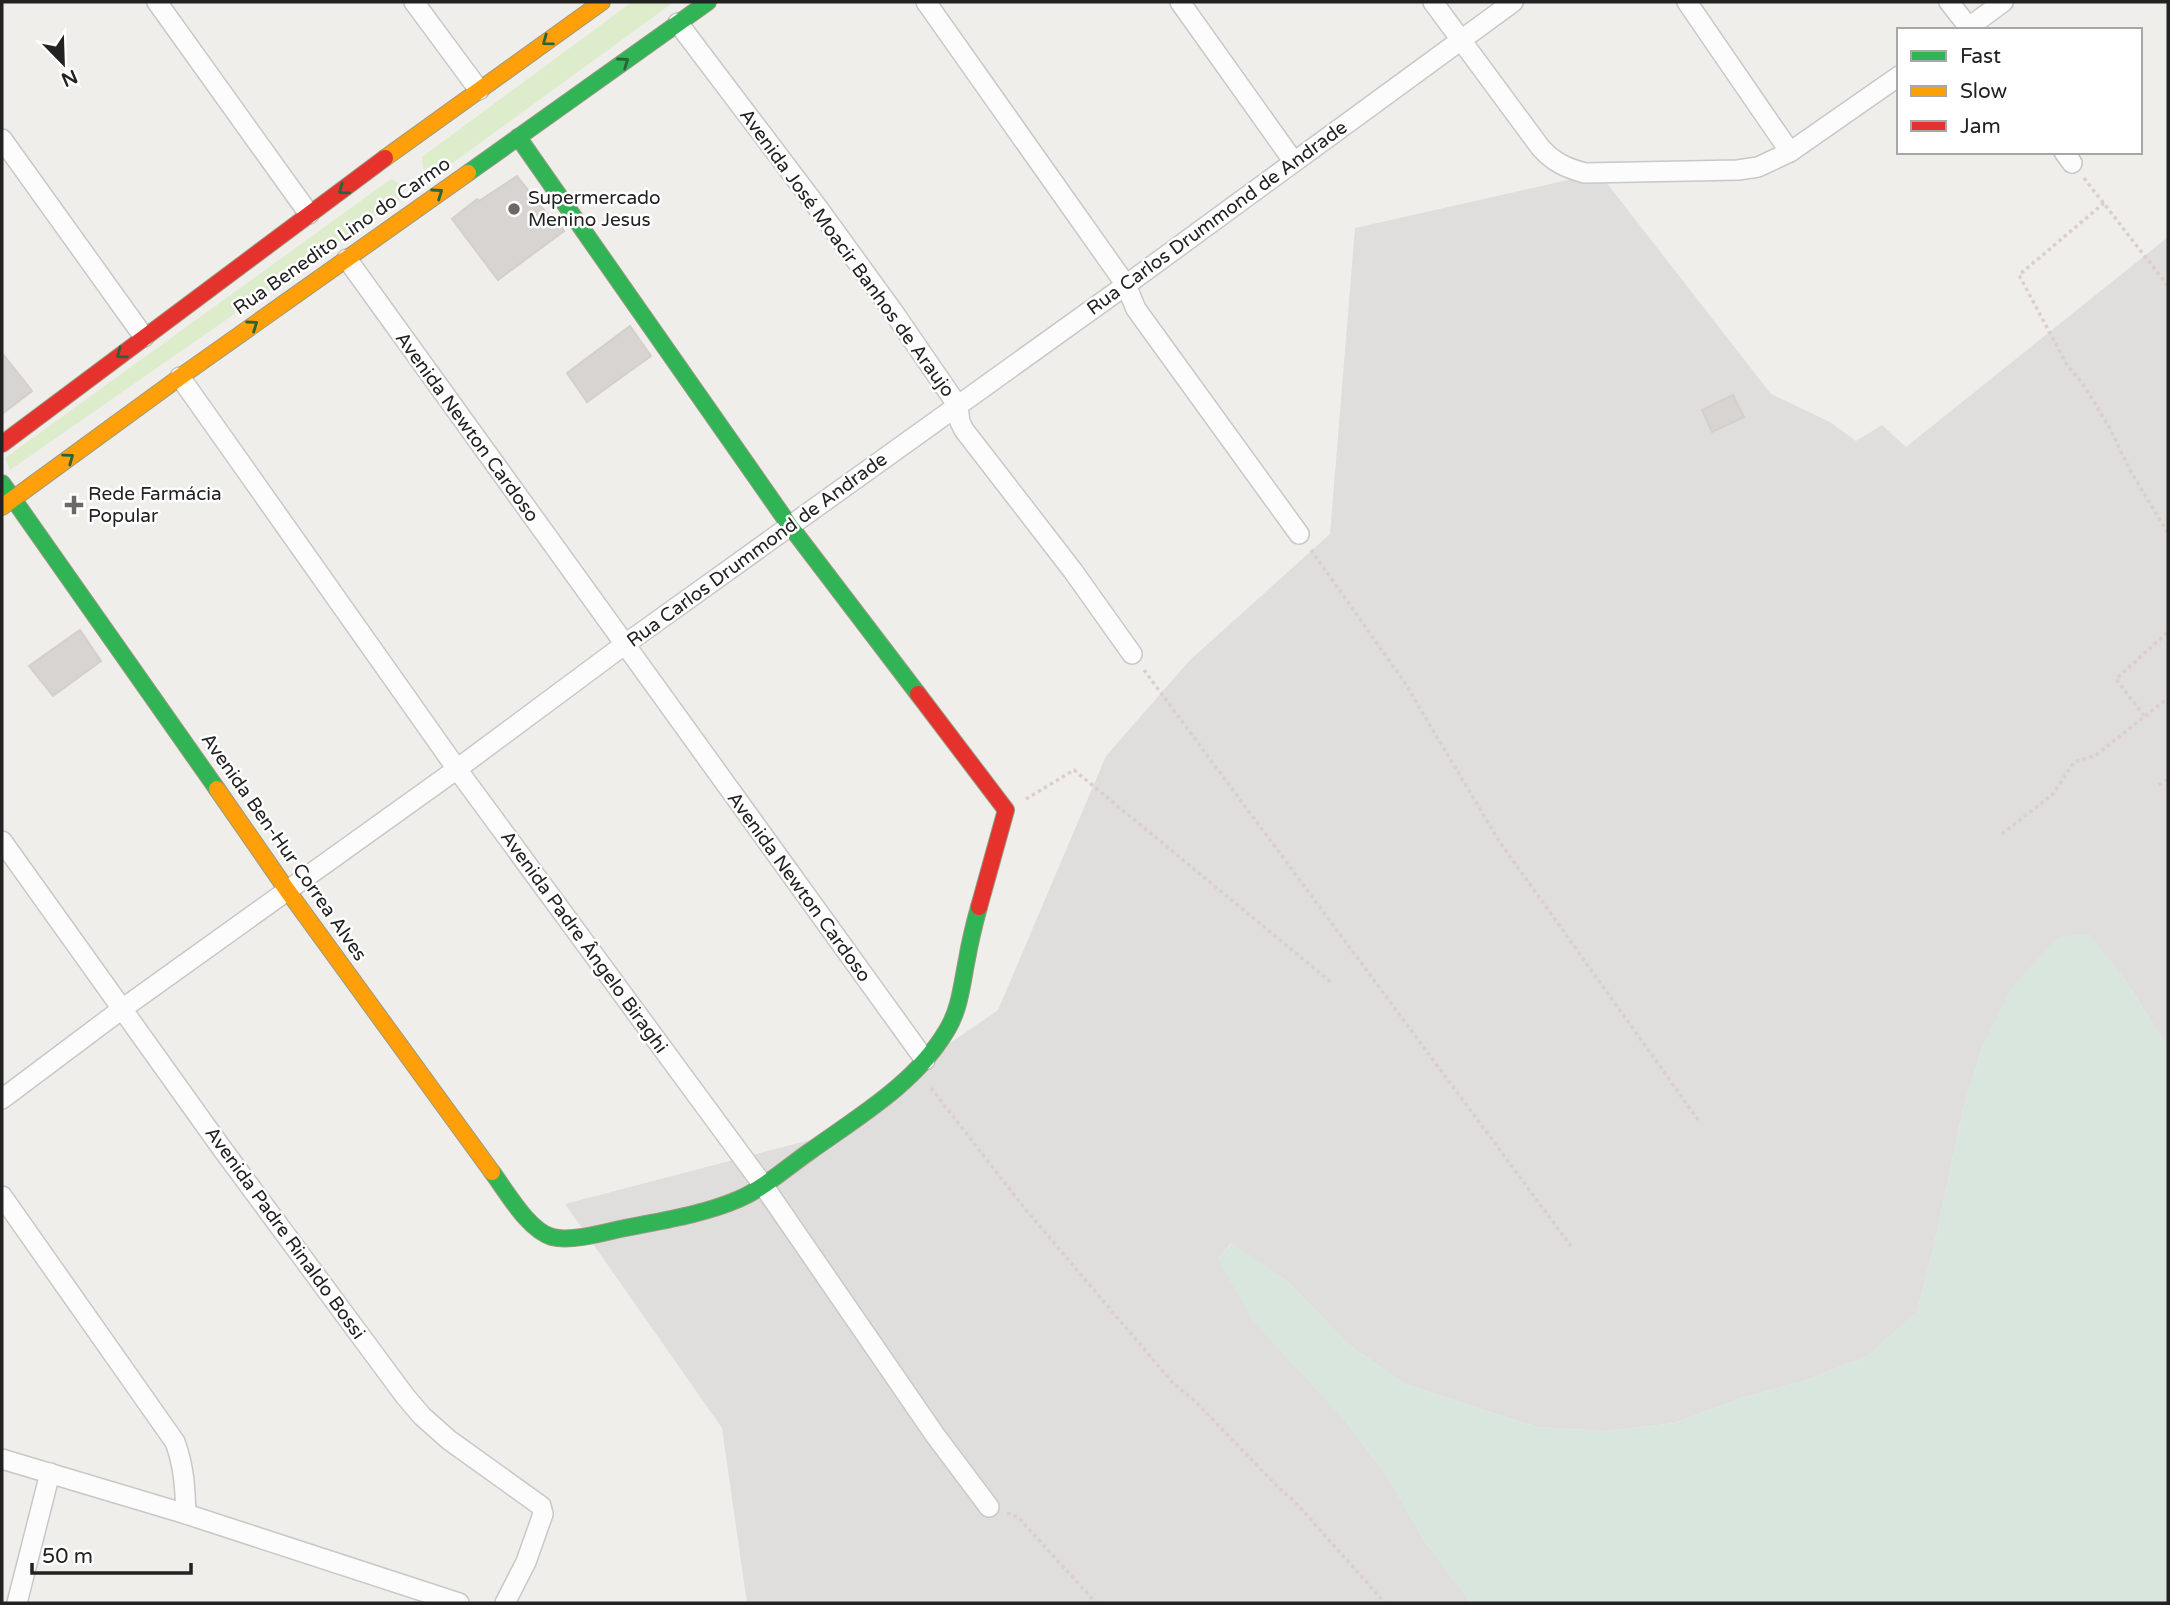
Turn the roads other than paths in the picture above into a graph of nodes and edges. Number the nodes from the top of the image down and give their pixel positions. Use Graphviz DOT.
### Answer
graph roads {
  1 [pos="157,2"];
  2 [pos="414,2"];
  3 [pos="602,2"];
  4 [pos="708,2"];
  5 [pos="926,2"];
  6 [pos="1180,2"];
  7 [pos="1433,2"];
  8 [pos="1513,2"];
  9 [pos="1687,2"];
  10 [pos="1949,2"];
  11 [pos="2003,2"];
  12 [pos="678,23"];
  13 [pos="1967,28"];
  14 [pos="1969,28"];
  15 [pos="1460,40"];
  16 [pos="1897,77"];
  17 [pos="479,90"];
  18 [pos="518,137"];
  19 [pos="2,139"];
  20 [pos="1790,152"];
  21 [pos="1294,162"];
  22 [pos="309,214"];
  23 [pos="347,259"];
  24 [pos="1125,285"];
  25 [pos="144,337"];
  26 [pos="180,377"];
  27 [pos="958,406"];
  28 [pos="2,444"];
  29 [pos="2,483"];
  30 [pos="8,503"];
  31 [pos="790,526"];
  32 [pos="1299,534"];
  33 [pos="624,645"];
  34 [pos="1132,654"];
  35 [pos="457,769"];
  36 [pos="2,841"];
  37 [pos="287,890"];
  38 [pos="122,1009"];
  39 [pos="925,1060"];
  40 [pos="2,1099"];
  41 [pos="763,1185"];
  42 [pos="2,1196"];
  43 [pos="2,1459"];
  44 [pos="50,1473"];
  45 [pos="989,1507"];
  46 [pos="186,1514"];
  47 [pos="17,1603"];
  48 [pos="458,1603"];
  49 [pos="505,1603"];
  1 -- 22 [label="street"];
  2 -- 17 [label="street"];
  3 -- 17 [label="street, Rua Benedito Lino do Carmo, one-way"];
  4 -- 12 [label="street, Rua Benedito Lino do Carmo"];
  5 -- 24 [label="street"];
  6 -- 21 [label="street"];
  7 -- 15 [label="street"];
  8 -- 15 [label="street, Rua Carlos Drummond de Andrade"];
  9 -- 20 [label="street"];
  10 -- 13 [label="street"];
  11 -- 14 [label="street"];
  18 -- 12 [label="street, Rua Benedito Lino do Carmo, one-way"];
  12 -- 27 [label="street, Avenida José Moacir Banhos de Araujo"];
  15 -- 20 [label="street"];
  15 -- 21 [label="street, Rua Carlos Drummond de Andrade"];
  16 -- 20 [label="street"];
  17 -- 22 [label="street, Rua Benedito Lino do Carmo, one-way"];
  23 -- 18 [label="street, Rua Benedito Lino do Carmo, one-way"];
  18 -- 31 [label="street"];
  19 -- 25 [label="street"];
  21 -- 24 [label="street, Rua Carlos Drummond de Andrade"];
  22 -- 25 [label="street, Rua Benedito Lino do Carmo"];
  26 -- 23 [label="street, Rua Benedito Lino do Carmo, one-way"];
  23 -- 33 [label="street, Avenida Newton Cardoso"];
  24 -- 27 [label="street, Rua Carlos Drummond de Andrade"];
  24 -- 32 [label="street"];
  25 -- 28 [label="street, Rua Benedito Lino do Carmo, one-way"];
  30 -- 26 [label="street, Rua Benedito Lino do Carmo, one-way"];
  26 -- 35 [label="street, Avenida Padre Ângelo Biraghi"];
  27 -- 31 [label="street, Rua Carlos Drummond de Andrade"];
  27 -- 34 [label="street, Avenida José Moacir Banhos de Araujo"];
  29 -- 30 [label="street, Avenida Ben-Hur Correa Alves"];
  30 -- 37 [label="street, Avenida Ben-Hur Correa Alves"];
  31 -- 33 [label="street, Rua Carlos Drummond de Andrade"];
  31 -- 39 [label="street, Avenida Ben-Hur Correa Alves"];
  33 -- 35 [label="street, Rua Carlos Drummond de Andrade"];
  33 -- 39 [label="street, Avenida Newton Cardoso"];
  35 -- 37 [label="street, Rua Carlos Drummond de Andrade"];
  35 -- 41 [label="street, Avenida Padre Ângelo Biraghi"];
  36 -- 38 [label="street, Avenida Padre Rinaldo Bossi"];
  37 -- 38 [label="street, Rua Carlos Drummond de Andrade"];
  37 -- 41 [label="street, Avenida Ben-Hur Correa Alves"];
  38 -- 40 [label="street, Rua Carlos Drummond de Andrade"];
  38 -- 49 [label="street, Avenida Padre Rinaldo Bossi"];
  39 -- 41 [label="street, Avenida Ben-Hur Correa Alves"];
  41 -- 45 [label="street, Avenida Padre Ângelo Biraghi"];
  42 -- 46 [label="street"];
  43 -- 44 [label="street"];
  44 -- 46 [label="street"];
  44 -- 47 [label="street"];
  46 -- 48 [label="street"];
}
